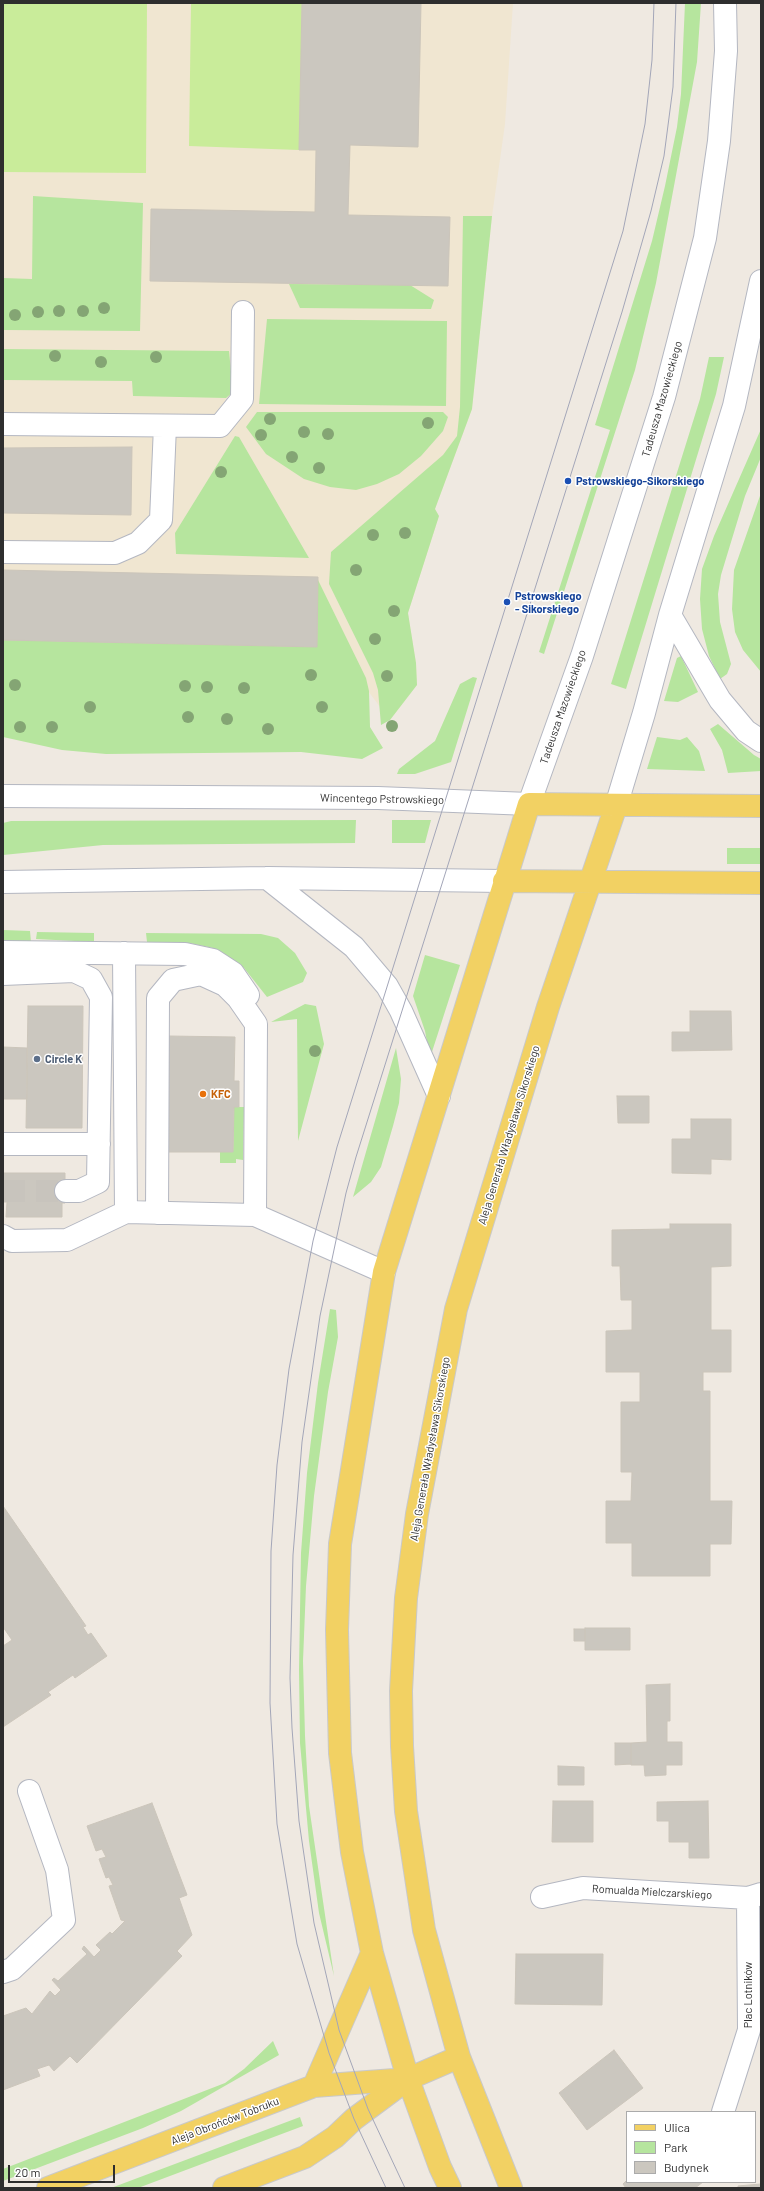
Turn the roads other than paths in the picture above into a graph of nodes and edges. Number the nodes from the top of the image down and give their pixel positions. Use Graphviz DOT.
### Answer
graph roads {
  1 [pos="725,3"];
  2 [pos="761,281"];
  3 [pos="243,312"];
  4 [pos="3,424"];
  5 [pos="165,426"];
  6 [pos="3,552"];
  7 [pos="670,615"];
  8 [pos="761,742"];
  9 [pos="3,796"];
  10 [pos="529,804"];
  11 [pos="616,806"];
  12 [pos="761,806"];
  13 [pos="267,878"];
  14 [pos="504,881"];
  15 [pos="3,882"];
  16 [pos="589,882"];
  17 [pos="761,883"];
  18 [pos="3,952"];
  19 [pos="124,953"];
  20 [pos="3,974"];
  21 [pos="91,979"];
  22 [pos="125,995"];
  23 [pos="256,1024"];
  24 [pos="439,1096"];
  25 [pos="3,1144"];
  26 [pos="99,1144"];
  27 [pos="126,1181"];
  28 [pos="98,1182"];
  29 [pos="157,1182"];
  30 [pos="66,1191"];
  31 [pos="126,1212"];
  32 [pos="156,1213"];
  33 [pos="255,1215"];
  34 [pos="3,1236"];
  35 [pos="384,1272"];
  36 [pos="29,1791"];
  37 [pos="754,1896"];
  38 [pos="542,1897"];
  39 [pos="372,1953"];
  40 [pos="3,1972"];
  41 [pos="459,2057"];
  42 [pos="408,2079"];
  43 [pos="314,2086"];
  44 [pos="724,2111"];
  45 [pos="48,2188"];
  46 [pos="224,2188"];
  47 [pos="450,2188"];
  48 [pos="511,2188"];
  1 -- 10 [label="street, Tadeusza Mazowieckiego"];
  2 -- 7 [label="street"];
  3 -- 5 [label="street"];
  4 -- 5 [label="street"];
  5 -- 6 [label="street"];
  7 -- 8 [label="street"];
  7 -- 11 [label="street"];
  9 -- 10 [label="street, Wincentego Pstrowskiego"];
  10 -- 11 [label="main road, Wincentego Pstrowskiego"];
  10 -- 14 [label="main road"];
  11 -- 12 [label="main road, Wincentego Pstrowskiego"];
  11 -- 16 [label="main road"];
  13 -- 14 [label="street"];
  13 -- 15 [label="street"];
  13 -- 24 [label="street"];
  14 -- 16 [label="main road"];
  14 -- 24 [label="main road"];
  16 -- 17 [label="main road"];
  16 -- 41 [label="main road, Aleja Generała Władysława Sikorskiego"];
  18 -- 19 [label="street"];
  19 -- 22 [label="street"];
  19 -- 23 [label="street"];
  20 -- 21 [label="street"];
  21 -- 22 [label="street"];
  21 -- 26 [label="street"];
  22 -- 27 [label="street"];
  23 -- 29 [label="street"];
  23 -- 33 [label="street"];
  24 -- 35 [label="main road"];
  25 -- 26 [label="street"];
  26 -- 28 [label="street"];
  27 -- 28 [label="street"];
  27 -- 29 [label="street"];
  27 -- 31 [label="street"];
  28 -- 30 [label="street"];
  29 -- 32 [label="street"];
  31 -- 32 [label="street"];
  31 -- 34 [label="street"];
  32 -- 33 [label="street"];
  33 -- 35 [label="street"];
  35 -- 39 [label="main road"];
  36 -- 40 [label="street"];
  37 -- 38 [label="street, Romualda Mielczarskiego"];
  37 -- 44 [label="street, Plac Lotników"];
  39 -- 42 [label="main road"];
  39 -- 43 [label="main road"];
  41 -- 42 [label="main road, Aleja Obrońców Tobruku"];
  41 -- 48 [label="main road, Aleja Generała Władysława Sikorskiego"];
  42 -- 43 [label="main road, Aleja Obrońców Tobruku"];
  42 -- 46 [label="main road, Aleja Obrońców Tobruku"];
  42 -- 47 [label="main road"];
  43 -- 45 [label="main road, Aleja Obrońców Tobruku"];
}
